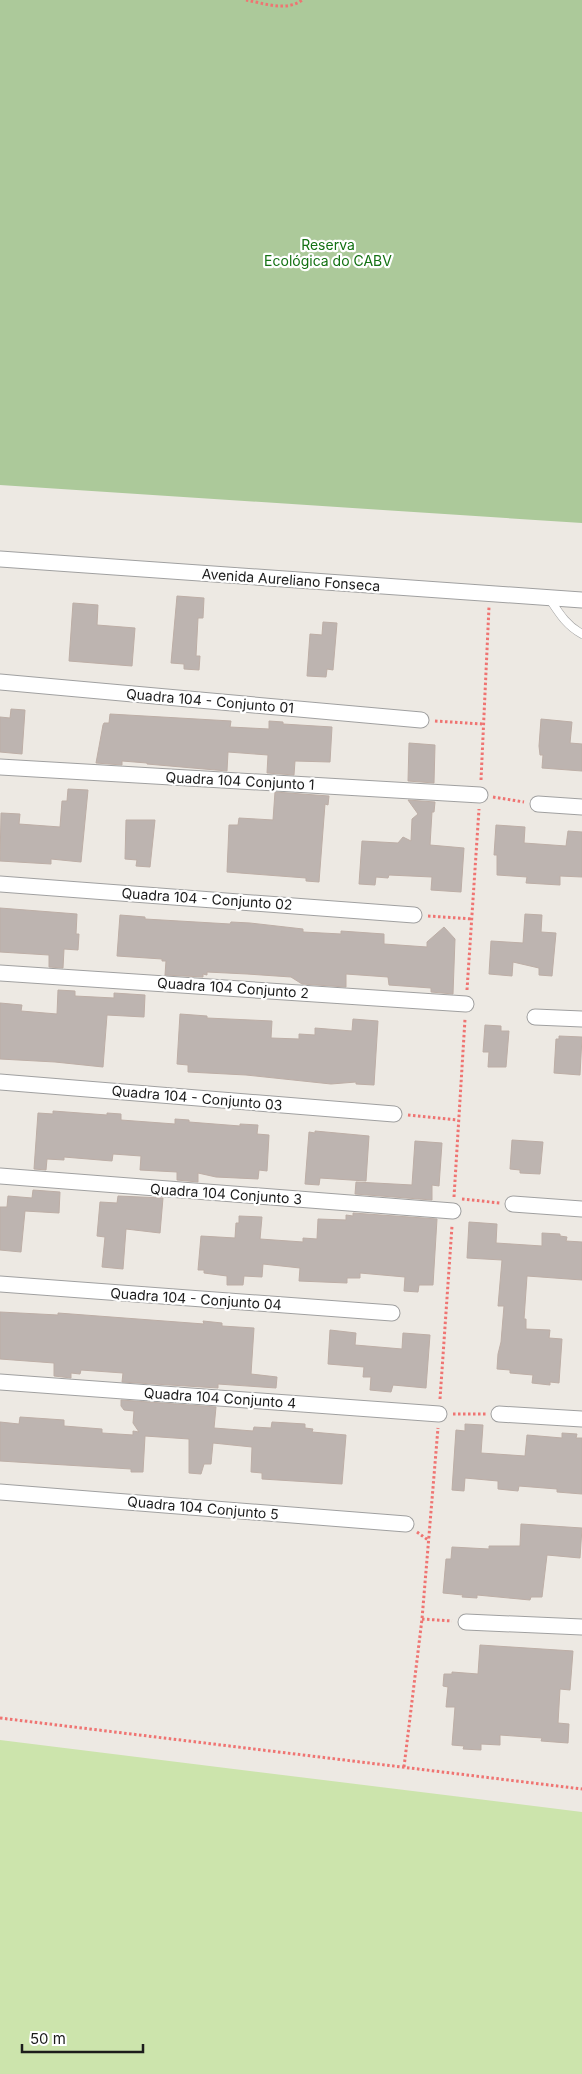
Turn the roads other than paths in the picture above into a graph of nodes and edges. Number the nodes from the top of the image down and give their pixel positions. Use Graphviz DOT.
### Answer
graph roads {
  1 [pos="0,559"];
  2 [pos="549,598"];
  3 [pos="582,600"];
  4 [pos="582,634"];
  5 [pos="0,682"];
  6 [pos="421,720"];
  7 [pos="0,767"];
  8 [pos="480,795"];
  9 [pos="538,804"];
  10 [pos="582,807"];
  11 [pos="0,884"];
  12 [pos="414,915"];
  13 [pos="0,973"];
  14 [pos="466,1004"];
  15 [pos="535,1017"];
  16 [pos="582,1019"];
  17 [pos="0,1082"];
  18 [pos="394,1114"];
  19 [pos="0,1176"];
  20 [pos="513,1204"];
  21 [pos="453,1205"];
  22 [pos="582,1209"];
  23 [pos="0,1284"];
  24 [pos="392,1314"];
  25 [pos="0,1382"];
  26 [pos="439,1414"];
  27 [pos="499,1414"];
  28 [pos="582,1419"];
  29 [pos="0,1492"];
  30 [pos="406,1524"];
  31 [pos="466,1622"];
  32 [pos="582,1627"];
  1 -- 2 [label="street, Avenida Aureliano Fonseca"];
  2 -- 3 [label="street, Avenida Aureliano Fonseca"];
  2 -- 4 [label="lane"];
  5 -- 6 [label="street, Quadra 104 - Conjunto 01"];
  7 -- 8 [label="street, Quadra 104 Conjunto 1"];
  9 -- 10 [label="street"];
  11 -- 12 [label="street, Quadra 104 - Conjunto 02"];
  13 -- 14 [label="street, Quadra 104 Conjunto 2"];
  15 -- 16 [label="street"];
  17 -- 18 [label="street, Quadra 104 - Conjunto 03"];
  19 -- 21 [label="street, Quadra 104 Conjunto 3"];
  20 -- 22 [label="street"];
  23 -- 24 [label="street, Quadra 104 - Conjunto 04"];
  25 -- 26 [label="street, Quadra 104 Conjunto 4"];
  27 -- 28 [label="street"];
  29 -- 30 [label="street, Quadra 104 Conjunto 5"];
  31 -- 32 [label="street"];
}
